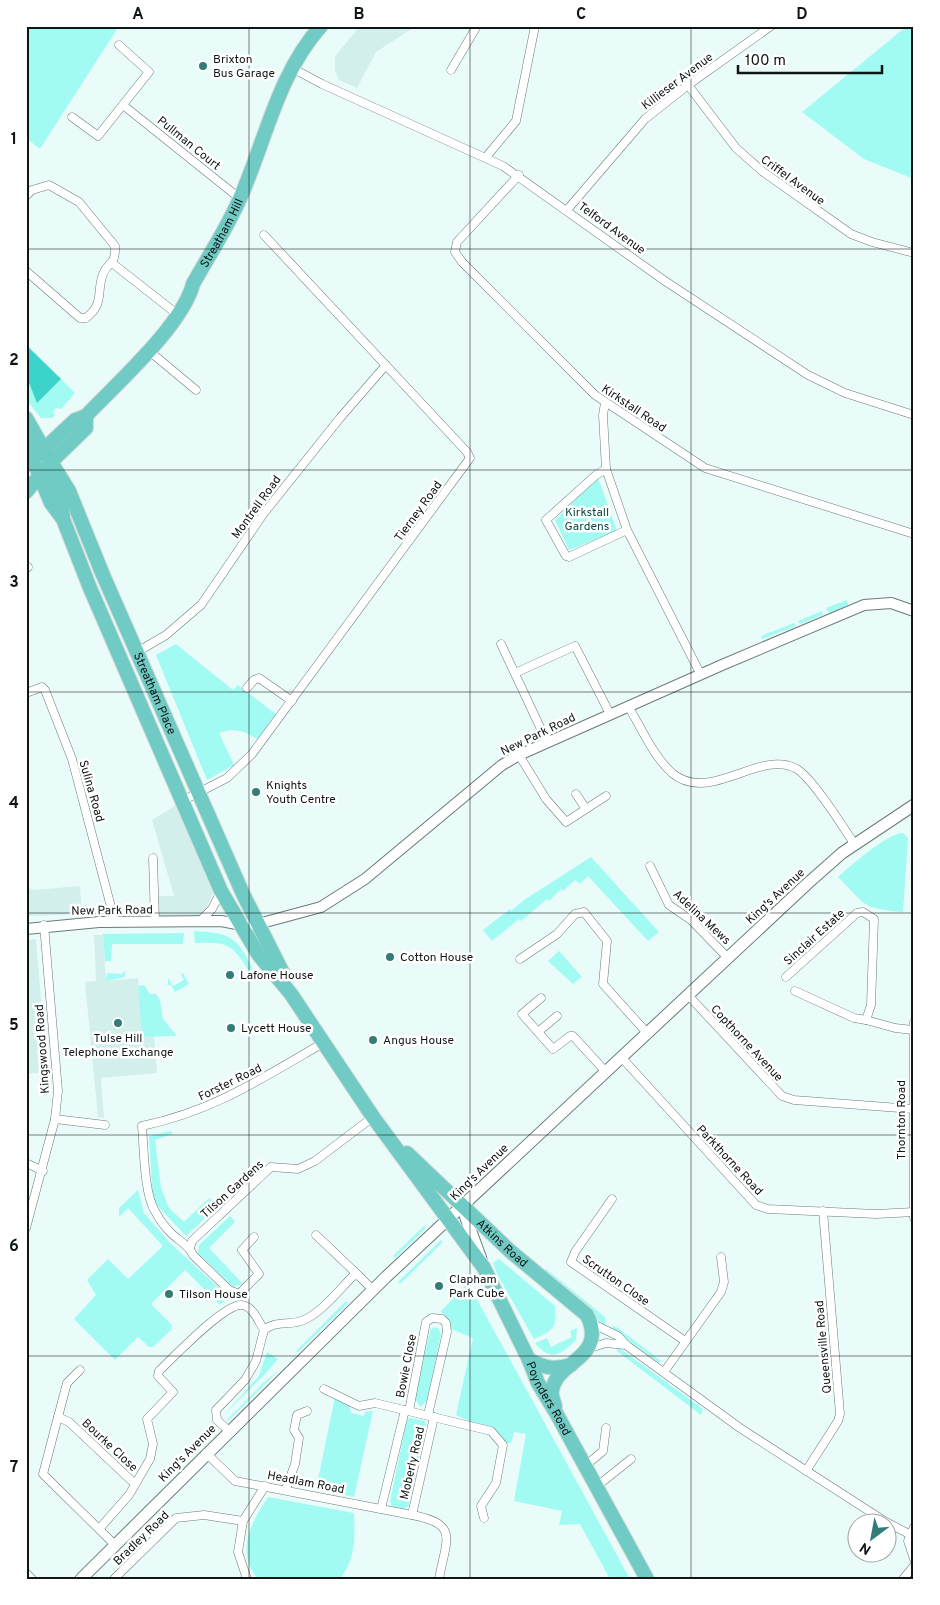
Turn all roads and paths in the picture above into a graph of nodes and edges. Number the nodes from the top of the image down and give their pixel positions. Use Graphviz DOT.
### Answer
graph roads {
  1 [pos="320,26"];
  2 [pos="478,26"];
  3 [pos="535,26"];
  4 [pos="771,26"];
  5 [pos="119,45"];
  6 [pos="292,68"];
  7 [pos="451,70"];
  8 [pos="688,85"];
  9 [pos="123,105"];
  10 [pos="72,117"];
  11 [pos="486,157"];
  12 [pos="519,176"];
  13 [pos="26,196"];
  14 [pos="241,197"];
  15 [pos="567,210"];
  16 [pos="264,235"];
  17 [pos="914,252"];
  18 [pos="112,263"];
  19 [pos="26,271"];
  20 [pos="177,314"];
  21 [pos="148,350"];
  22 [pos="386,364"];
  23 [pos="196,390"];
  24 [pos="605,403"];
  25 [pos="914,415"];
  26 [pos="86,416"];
  27 [pos="26,418"];
  28 [pos="26,444"];
  29 [pos="44,449"];
  30 [pos="30,462"];
  31 [pos="51,462"];
  32 [pos="606,469"];
  33 [pos="40,476"];
  34 [pos="26,492"];
  35 [pos="63,519"];
  36 [pos="627,530"];
  37 [pos="914,534"];
  38 [pos="914,611"];
  39 [pos="501,644"];
  40 [pos="137,652"];
  41 [pos="515,673"];
  42 [pos="701,675"];
  43 [pos="247,688"];
  44 [pos="27,690"];
  45 [pos="292,701"];
  46 [pos="628,706"];
  47 [pos="610,714"];
  48 [pos="548,742"];
  49 [pos="519,754"];
  50 [pos="199,794"];
  51 [pos="576,794"];
  52 [pos="606,796"];
  53 [pos="182,801"];
  54 [pos="586,809"];
  55 [pos="912,811"];
  56 [pos="855,845"];
  57 [pos="152,858"];
  58 [pos="650,866"];
  59 [pos="221,891"];
  60 [pos="116,922"];
  61 [pos="155,922"];
  62 [pos="199,922"];
  63 [pos="258,924"];
  64 [pos="44,925"];
  65 [pos="244,928"];
  66 [pos="26,929"];
  67 [pos="728,958"];
  68 [pos="520,959"];
  69 [pos="786,977"];
  70 [pos="795,990"];
  71 [pos="291,994"];
  72 [pos="688,996"];
  73 [pos="541,998"];
  74 [pos="557,1016"];
  75 [pos="866,1020"];
  76 [pos="913,1026"];
  77 [pos="538,1032"];
  78 [pos="648,1034"];
  79 [pos="322,1043"];
  80 [pos="622,1058"];
  81 [pos="606,1072"];
  82 [pos="913,1109"];
  83 [pos="373,1117"];
  84 [pos="55,1119"];
  85 [pos="105,1125"];
  86 [pos="384,1132"];
  87 [pos="26,1163"];
  88 [pos="43,1170"];
  89 [pos="612,1199"];
  90 [pos="462,1207"];
  91 [pos="823,1210"];
  92 [pos="914,1212"];
  93 [pos="914,1218"];
  94 [pos="450,1220"];
  95 [pos="26,1228"];
  96 [pos="316,1235"];
  97 [pos="254,1237"];
  98 [pos="190,1248"];
  99 [pos="721,1258"];
  100 [pos="484,1268"];
  101 [pos="358,1275"];
  102 [pos="373,1290"];
  103 [pos="591,1323"];
  104 [pos="264,1330"];
  105 [pos="685,1341"];
  106 [pos="626,1345"];
  107 [pos="587,1349"];
  108 [pos="529,1360"];
  109 [pos="572,1365"];
  110 [pos="80,1370"];
  111 [pos="664,1372"];
  112 [pos="324,1389"];
  113 [pos="307,1411"];
  114 [pos="407,1411"];
  115 [pos="555,1411"];
  116 [pos="431,1416"];
  117 [pos="58,1417"];
  118 [pos="606,1428"];
  119 [pos="229,1431"];
  120 [pos="206,1453"];
  121 [pos="631,1459"];
  122 [pos="585,1466"];
  123 [pos="806,1471"];
  124 [pos="135,1484"];
  125 [pos="265,1486"];
  126 [pos="596,1487"];
  127 [pos="286,1489"];
  128 [pos="381,1508"];
  129 [pos="870,1512"];
  130 [pos="412,1515"];
  131 [pos="484,1518"];
  132 [pos="243,1521"];
  133 [pos="914,1527"];
  134 [pos="100,1528"];
  135 [pos="898,1529"];
  136 [pos="908,1534"];
  137 [pos="115,1544"];
  138 [pos="914,1559"];
  139 [pos="914,1566"];
  140 [pos="121,1572"];
  141 [pos="26,1573"];
  142 [pos="32,1579"];
  143 [pos="81,1579"];
  144 [pos="114,1579"];
  145 [pos="127,1579"];
  146 [pos="247,1579"];
  147 [pos="438,1579"];
  148 [pos="646,1579"];
  149 [pos="903,1579"];
  1 -- 6 [label="highway, Streatham Hill"];
  2 -- 7 [label="street"];
  3 -- 11 [label="street"];
  4 -- 8 [label="street, Killieser Avenue"];
  5 -- 9 [label="street"];
  6 -- 11 [label="street, Telford Avenue"];
  6 -- 14 [label="highway, Streatham Hill"];
  8 -- 15 [label="street, Killieser Avenue"];
  8 -- 17 [label="street, Criffel Avenue"];
  9 -- 10 [label="street"];
  9 -- 14 [label="street, Pullman Court"];
  11 -- 12 [label="street, Telford Avenue"];
  12 -- 15 [label="street, Telford Avenue"];
  12 -- 24 [label="street, Kirkstall Road"];
  13 -- 18 [label="street"];
  14 -- 20 [label="highway, Streatham Hill"];
  15 -- 25 [label="street, Telford Avenue"];
  16 -- 22 [label="street, Tierney Road"];
  18 -- 19 [label="street"];
  18 -- 20 [label="street"];
  20 -- 21 [label="highway, Streatham Hill"];
  21 -- 23 [label="street"];
  21 -- 26 [label="highway, Streatham Hill"];
  22 -- 40 [label="street, Montrell Road"];
  22 -- 45 [label="street, Tierney Road"];
  24 -- 32 [label="street"];
  24 -- 37 [label="street, Kirkstall Road"];
  26 -- 29 [label="highway, Streatham Hill"];
  26 -- 31 [label="highway, Streatham Hill"];
  27 -- 29 [label="highway, Streatham Place"];
  28 -- 30 [label="highway, Streatham Place"];
  29 -- 30 [label="highway, Streatham Hill"];
  29 -- 31 [label="highway, Streatham Place"];
  30 -- 33 [label="highway, Streatham Place"];
  31 -- 33 [label="highway, Streatham Hill"];
  31 -- 35 [label="highway"];
  31 -- 40 [label="highway, Streatham Place"];
  32 -- 36 [label="street"];
  32 -- 36 [label="street"];
  33 -- 34 [label="highway, Streatham Hill"];
  33 -- 35 [label="highway, Streatham Place"];
  35 -- 53 [label="highway, Streatham Place"];
  36 -- 42 [label="street"];
  38 -- 42 [label="street, New Park Road"];
  39 -- 41 [label="street"];
  40 -- 50 [label="highway, Streatham Place"];
  41 -- 47 [label="street"];
  41 -- 48 [label="street"];
  42 -- 46 [label="street, New Park Road"];
  43 -- 45 [label="street"];
  44 -- 60 [label="street, Sulina Road"];
  45 -- 50 [label="street, Tierney Road"];
  46 -- 47 [label="street, New Park Road"];
  46 -- 56 [label="street"];
  47 -- 48 [label="street, New Park Road"];
  48 -- 49 [label="street, New Park Road"];
  49 -- 54 [label="street"];
  49 -- 63 [label="street, New Park Road"];
  50 -- 53 [label="street, Tierney Road"];
  50 -- 63 [label="highway, Streatham Place"];
  51 -- 54 [label="street"];
  52 -- 54 [label="street"];
  53 -- 59 [label="highway, Streatham Place"];
  55 -- 56 [label="main road, King's Avenue"];
  56 -- 67 [label="main road, King's Avenue"];
  57 -- 61 [label="street"];
  58 -- 67 [label="street, Adelina Mews"];
  59 -- 62 [label="street"];
  59 -- 65 [label="highway, Streatham Place"];
  60 -- 61 [label="street, New Park Road"];
  60 -- 64 [label="street, New Park Road"];
  61 -- 62 [label="street, New Park Road"];
  62 -- 65 [label="street, New Park Road"];
  63 -- 65 [label="street, New Park Road"];
  63 -- 71 [label="highway, Atkins Road"];
  64 -- 66 [label="street, New Park Road"];
  64 -- 84 [label="street, Kingswood Road"];
  65 -- 71 [label="highway, Atkins Road"];
  67 -- 72 [label="main road, King's Avenue"];
  68 -- 78 [label="street"];
  69 -- 75 [label="street, Sinclair Estate"];
  70 -- 75 [label="street"];
  71 -- 79 [label="highway, Atkins Road"];
  72 -- 78 [label="main road, King's Avenue"];
  72 -- 82 [label="street, Copthorne Avenue"];
  73 -- 77 [label="street"];
  74 -- 77 [label="street"];
  75 -- 76 [label="street"];
  76 -- 82 [label="street, Thornton Road"];
  77 -- 81 [label="street"];
  78 -- 80 [label="main road, King's Avenue"];
  79 -- 83 [label="highway, Atkins Road"];
  79 -- 98 [label="street, Forster Road"];
  80 -- 81 [label="main road, King's Avenue"];
  80 -- 91 [label="street, Parkthorne Road"];
  81 -- 90 [label="main road, King's Avenue"];
  82 -- 92 [label="street, Thornton Road"];
  83 -- 86 [label="highway, Atkins Road"];
  83 -- 98 [label="street, Tilson Gardens"];
  84 -- 85 [label="street"];
  84 -- 88 [label="street, Kingswood Road"];
  86 -- 90 [label="highway, Atkins Road"];
  86 -- 94 [label="highway, Atkins Road"];
  87 -- 88 [label="street"];
  88 -- 95 [label="street, Kingswood Road"];
  89 -- 105 [label="street, Scrutton Close"];
  90 -- 94 [label="main road, King's Avenue"];
  90 -- 100 [label="main road"];
  90 -- 103 [label="highway, Atkins Road"];
  91 -- 92 [label="street, Parkthorne Road"];
  91 -- 123 [label="street, Queensville Road"];
  92 -- 93 [label="street, Thornton Road"];
  94 -- 100 [label="highway, Poynders Road"];
  94 -- 102 [label="main road, King's Avenue"];
  96 -- 101 [label="street"];
  97 -- 98 [label="street"];
  99 -- 105 [label="street"];
  100 -- 108 [label="highway, Poynders Road"];
  101 -- 102 [label="street"];
  101 -- 104 [label="street"];
  102 -- 119 [label="main road, King's Avenue"];
  103 -- 106 [label="street, Atkins Road"];
  103 -- 107 [label="highway"];
  104 -- 119 [label="street"];
  104 -- 124 [label="street, Bourke Close"];
  105 -- 111 [label="street"];
  106 -- 107 [label="street"];
  106 -- 111 [label="street, Atkins Road"];
  107 -- 109 [label="highway"];
  108 -- 109 [label="highway"];
  108 -- 115 [label="highway, Poynders Road"];
  109 -- 115 [label="highway"];
  110 -- 117 [label="street"];
  111 -- 123 [label="street, Atkins Road"];
  112 -- 114 [label="street"];
  113 -- 127 [label="street"];
  114 -- 116 [label="street"];
  114 -- 116 [label="street, Bowie Close"];
  114 -- 128 [label="street"];
  115 -- 122 [label="highway, Poynders Road"];
  116 -- 130 [label="street, Moberly Road"];
  116 -- 131 [label="street"];
  117 -- 124 [label="street, Bourke Close"];
  117 -- 134 [label="street"];
  118 -- 122 [label="street"];
  119 -- 120 [label="main road, King's Avenue"];
  120 -- 125 [label="street, Headlam Road"];
  120 -- 137 [label="main road, King's Avenue"];
  121 -- 126 [label="street"];
  122 -- 126 [label="highway, Poynders Road"];
  123 -- 129 [label="street, Atkins Road"];
  124 -- 134 [label="street, Bourke Close"];
  125 -- 127 [label="street, Headlam Road"];
  125 -- 132 [label="street"];
  126 -- 148 [label="highway, Poynders Road"];
  127 -- 128 [label="street, Headlam Road"];
  128 -- 130 [label="street, Headlam Road"];
  130 -- 147 [label="street, Moberly Road"];
  132 -- 140 [label="street, Bradley Road"];
  132 -- 146 [label="street"];
  133 -- 136 [label="street"];
  134 -- 137 [label="street"];
  135 -- 136 [label="street, Atkins Road"];
  136 -- 138 [label="street"];
  137 -- 143 [label="main road, King's Avenue"];
  139 -- 149 [label="street"];
  140 -- 144 [label="street, Bradley Road"];
  140 -- 145 [label="street"];
  141 -- 142 [label="street"];
}
